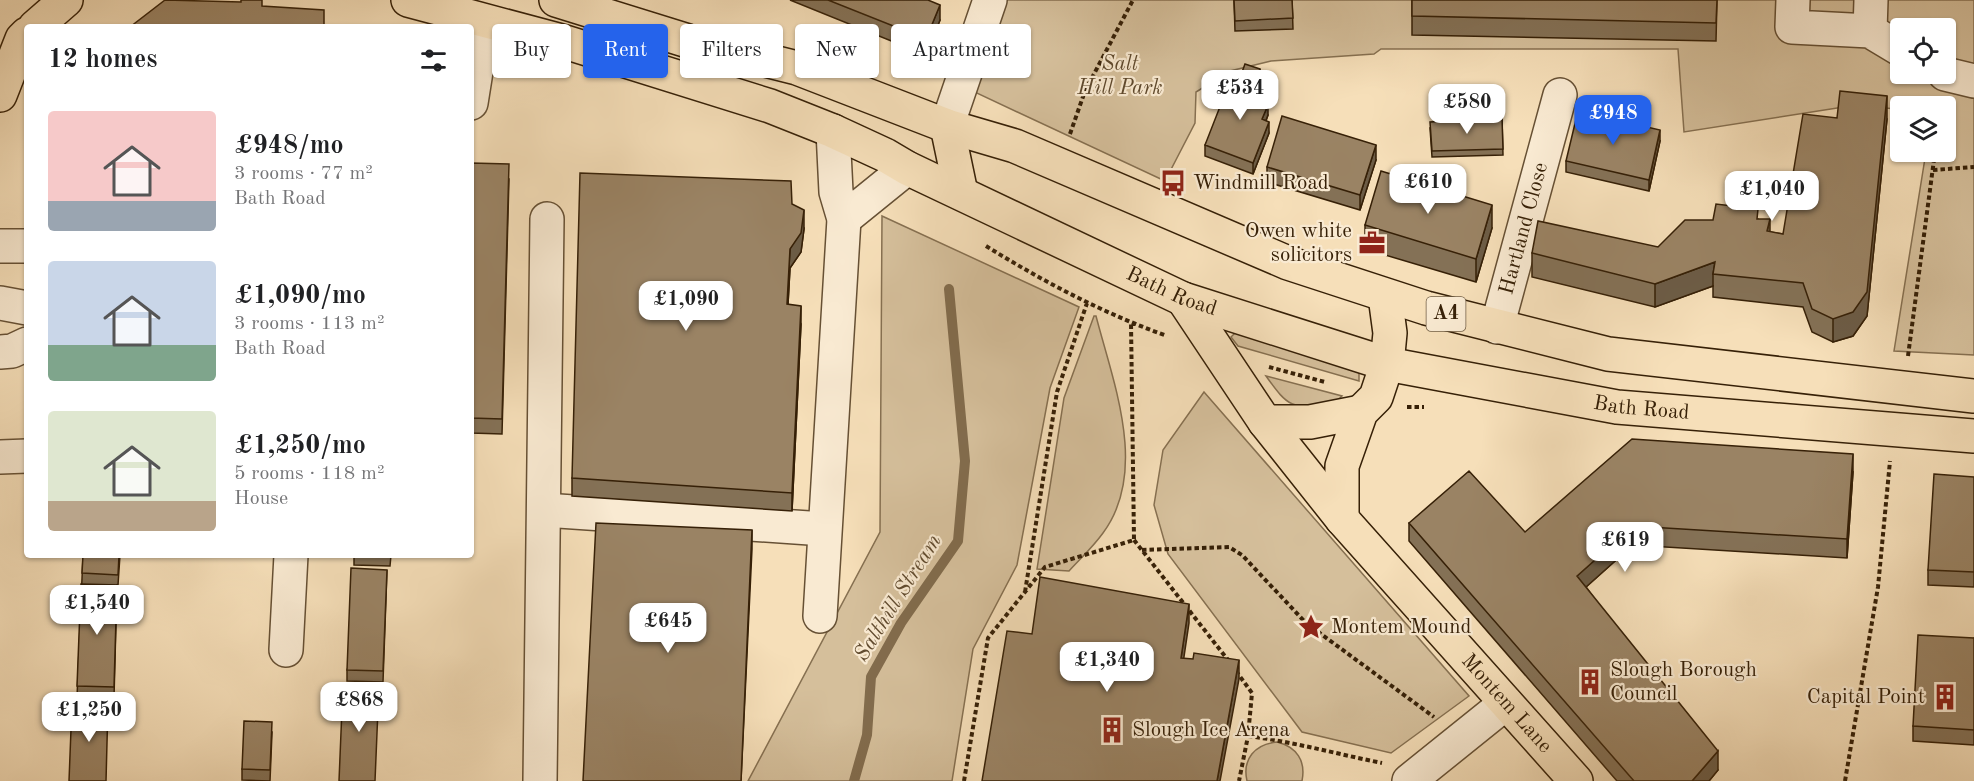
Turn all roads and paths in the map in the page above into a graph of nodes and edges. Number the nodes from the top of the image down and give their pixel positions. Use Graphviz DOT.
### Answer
graph roads {
  1 [pos="66,0"];
  2 [pos="408,0"];
  3 [pos="990,0"];
  4 [pos="1133,0"];
  5 [pos="1793,0"];
  6 [pos="563,1"];
  7 [pos="1870,16"];
  8 [pos="484,21"];
  9 [pos="38,24"];
  10 [pos="496,24"];
  11 [pos="564,24"];
  12 [pos="24,37"];
  13 [pos="680,38"];
  14 [pos="1890,38"];
  15 [pos="571,44"];
  16 [pos="680,64"];
  17 [pos="783,65"];
  18 [pos="1956,77"];
  19 [pos="675,78"];
  20 [pos="1974,81"];
  21 [pos="474,84"];
  22 [pos="0,95"];
  23 [pos="1560,95"];
  24 [pos="946,126"];
  25 [pos="833,131"];
  26 [pos="1068,137"];
  27 [pos="1934,162"];
  28 [pos="1974,167"];
  29 [pos="907,168"];
  30 [pos="1933,170"];
  31 [pos="962,193"];
  32 [pos="547,219"];
  33 [pos="844,219"];
  34 [pos="978,241"];
  35 [pos="0,246"];
  36 [pos="24,246"];
  37 [pos="1385,296"];
  38 [pos="1183,299"];
  39 [pos="0,303"];
  40 [pos="1088,303"];
  41 [pos="24,307"];
  42 [pos="1131,323"];
  43 [pos="1497,327"];
  44 [pos="1172,337"];
  45 [pos="24,345"];
  46 [pos="0,352"];
  47 [pos="1220,353"];
  48 [pos="1387,364"];
  49 [pos="1904,389"];
  50 [pos="1974,396"];
  51 [pos="1369,404"];
  52 [pos="1265,422"];
  53 [pos="1894,430"];
  54 [pos="1974,436"];
  55 [pos="24,456"];
  56 [pos="0,458"];
  57 [pos="544,510"];
  58 [pos="1342,519"];
  59 [pos="824,529"];
  60 [pos="1134,540"];
  61 [pos="1142,550"];
  62 [pos="291,558"];
  63 [pos="1025,593"];
  64 [pos="820,616"];
  65 [pos="286,650"];
  66 [pos="1506,703"];
  67 [pos="1471,732"];
  68 [pos="1248,736"];
  69 [pos="1415,776"];
  70 [pos="540,781"];
  71 [pos="964,781"];
  72 [pos="1239,781"];
  73 [pos="1576,781"];
  74 [pos="1845,781"];
  1 -- 9 [label="main road"];
  2 -- 8 [label="main road, Bath Road"];
  3 -- 24 [label="street"];
  4 -- 26 [label="path"];
  5 -- 7 [label="street"];
  6 -- 11 [label="main road"];
  6 -- 13 [label="main road, A4"];
  7 -- 14 [label="street"];
  8 -- 10 [label="main road, Bath Road"];
  8 -- 21 [label="street"];
  12 -- 22 [label="main road"];
  15 -- 19 [label="main road, Bath Road"];
  16 -- 19 [label="main road"];
  17 -- 24 [label="main road, A4"];
  18 -- 20 [label="street"];
  19 -- 25 [label="main road, Bath Road"];
  23 -- 43 [label="street, Hartland Close"];
  24 -- 31 [label="main road"];
  24 -- 37 [label="main road, A4"];
  25 -- 29 [label="main road, Bath Road"];
  25 -- 33 [label="street"];
  27 -- 30 [label="path"];
  28 -- 30 [label="path"];
  29 -- 31 [label="main road, Bath Road"];
  29 -- 33 [label="street"];
  30 -- 49 [label="path"];
  31 -- 38 [label="main road, Bath Road"];
  32 -- 57 [label="street"];
  33 -- 59 [label="street"];
  34 -- 40 [label="path"];
  35 -- 36 [label="street"];
  37 -- 43 [label="main road, A4"];
  37 -- 48 [label="main road"];
  38 -- 47 [label="main road, Montem Lane"];
  38 -- 48 [label="main road, Bath Road"];
  39 -- 41 [label="street"];
  40 -- 42 [label="path"];
  40 -- 63 [label="path"];
  42 -- 44 [label="path"];
  42 -- 60 [label="path"];
  43 -- 49 [label="main road, A4"];
  45 -- 46 [label="street"];
  47 -- 51 [label="path"];
  47 -- 52 [label="main road, Montem Lane"];
  48 -- 51 [label="main road"];
  48 -- 53 [label="main road, Bath Road"];
  49 -- 50 [label="main road, A4"];
  51 -- 52 [label="main road"];
  51 -- 58 [label="main road"];
  52 -- 58 [label="main road, Montem Lane"];
  53 -- 54 [label="main road, Bath Road"];
  53 -- 74 [label="path"];
  55 -- 56 [label="street"];
  57 -- 59 [label="street"];
  57 -- 70 [label="street"];
  58 -- 66 [label="main road, Montem Lane"];
  59 -- 64 [label="street"];
  60 -- 61 [label="path"];
  60 -- 63 [label="path"];
  61 -- 67 [label="path"];
  61 -- 68 [label="path"];
  62 -- 65 [label="street"];
  63 -- 71 [label="path"];
  66 -- 67 [label="street"];
  66 -- 73 [label="main road, Montem Lane"];
  67 -- 69 [label="street"];
  68 -- 69 [label="path"];
  68 -- 72 [label="path"];
}
